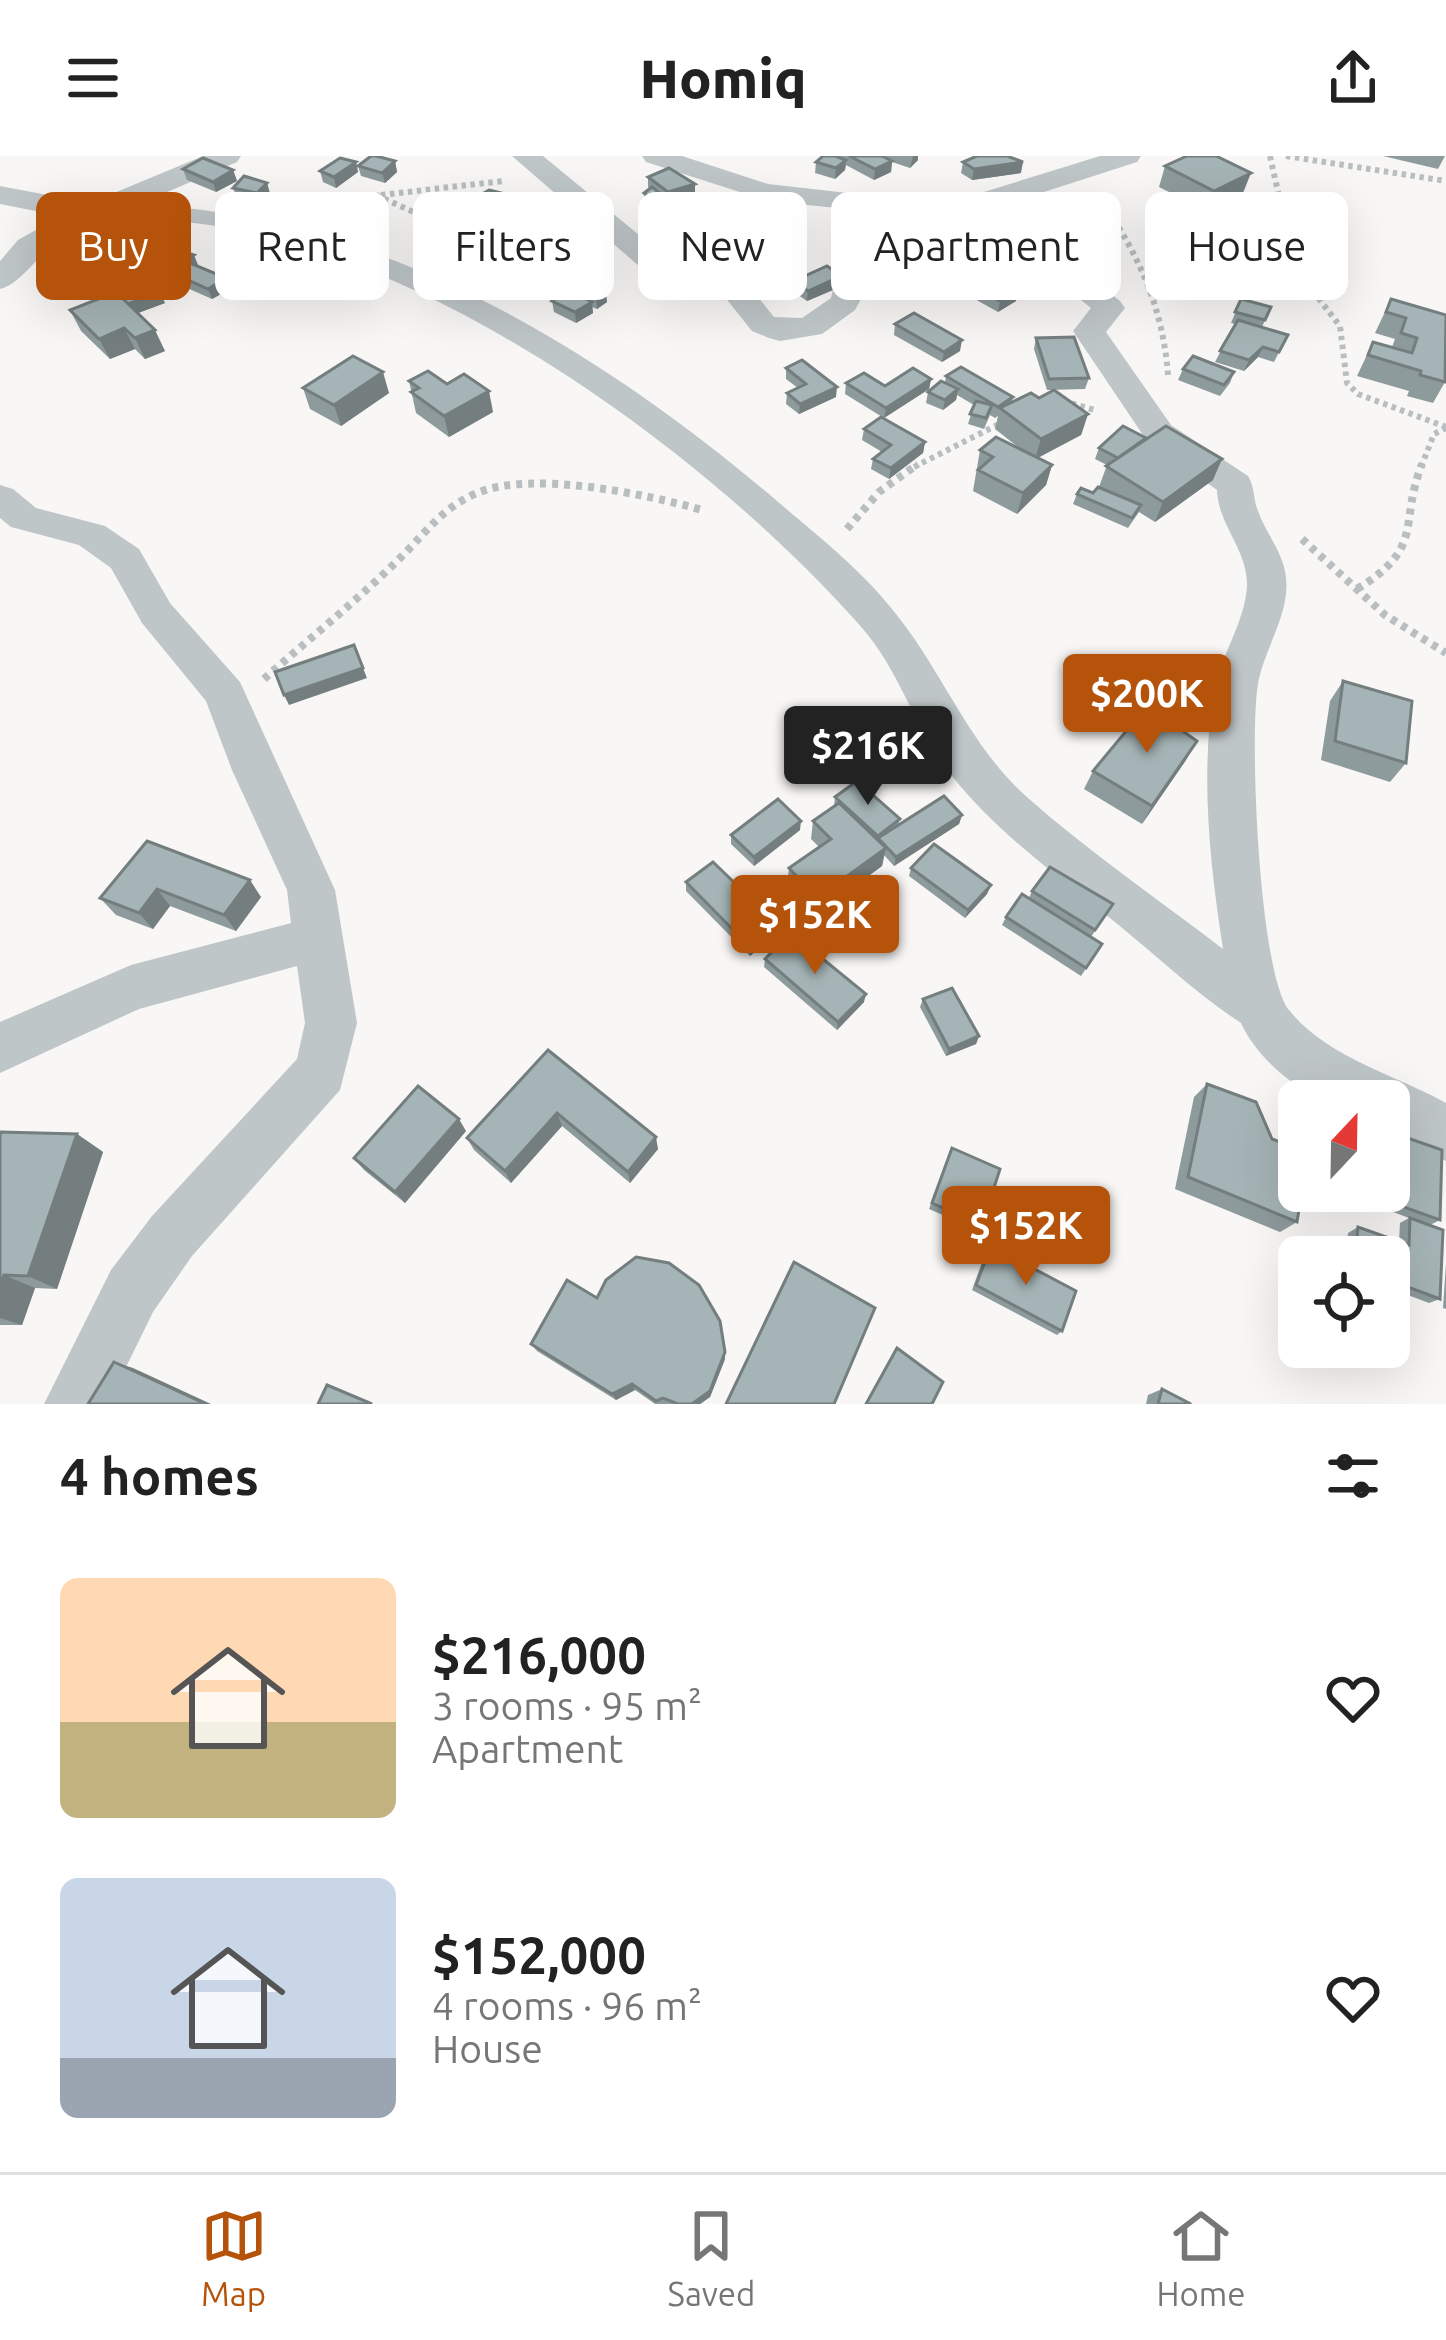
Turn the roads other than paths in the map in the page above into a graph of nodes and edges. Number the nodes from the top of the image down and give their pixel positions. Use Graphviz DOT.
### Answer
graph roads {
  1 [pos="227,156"];
  2 [pos="656,156"];
  3 [pos="1126,156"];
  4 [pos="521,167"];
  5 [pos="138,192"];
  6 [pos="1016,192"];
  7 [pos="0,196"];
  8 [pos="831,199"];
  9 [pos="36,203"];
  10 [pos="191,215"];
  11 [pos="36,242"];
  12 [pos="0,280"];
  13 [pos="845,300"];
  14 [pos="1100,300"];
  15 [pos="0,498"];
  16 [pos="315,939"];
  17 [pos="1256,1005"];
  18 [pos="0,1048"];
  19 [pos="1446,1133"];
  20 [pos="75,1404"];
  1 -- 5 [label="street"];
  2 -- 8 [label="street"];
  3 -- 6 [label="street"];
  4 -- 13 [label="street"];
  7 -- 9 [label="street"];
  10 -- 17 [label="street"];
  11 -- 12 [label="street"];
  14 -- 17 [label="street"];
  15 -- 16 [label="street"];
  16 -- 18 [label="street"];
  16 -- 20 [label="street"];
  17 -- 19 [label="street"];
}
